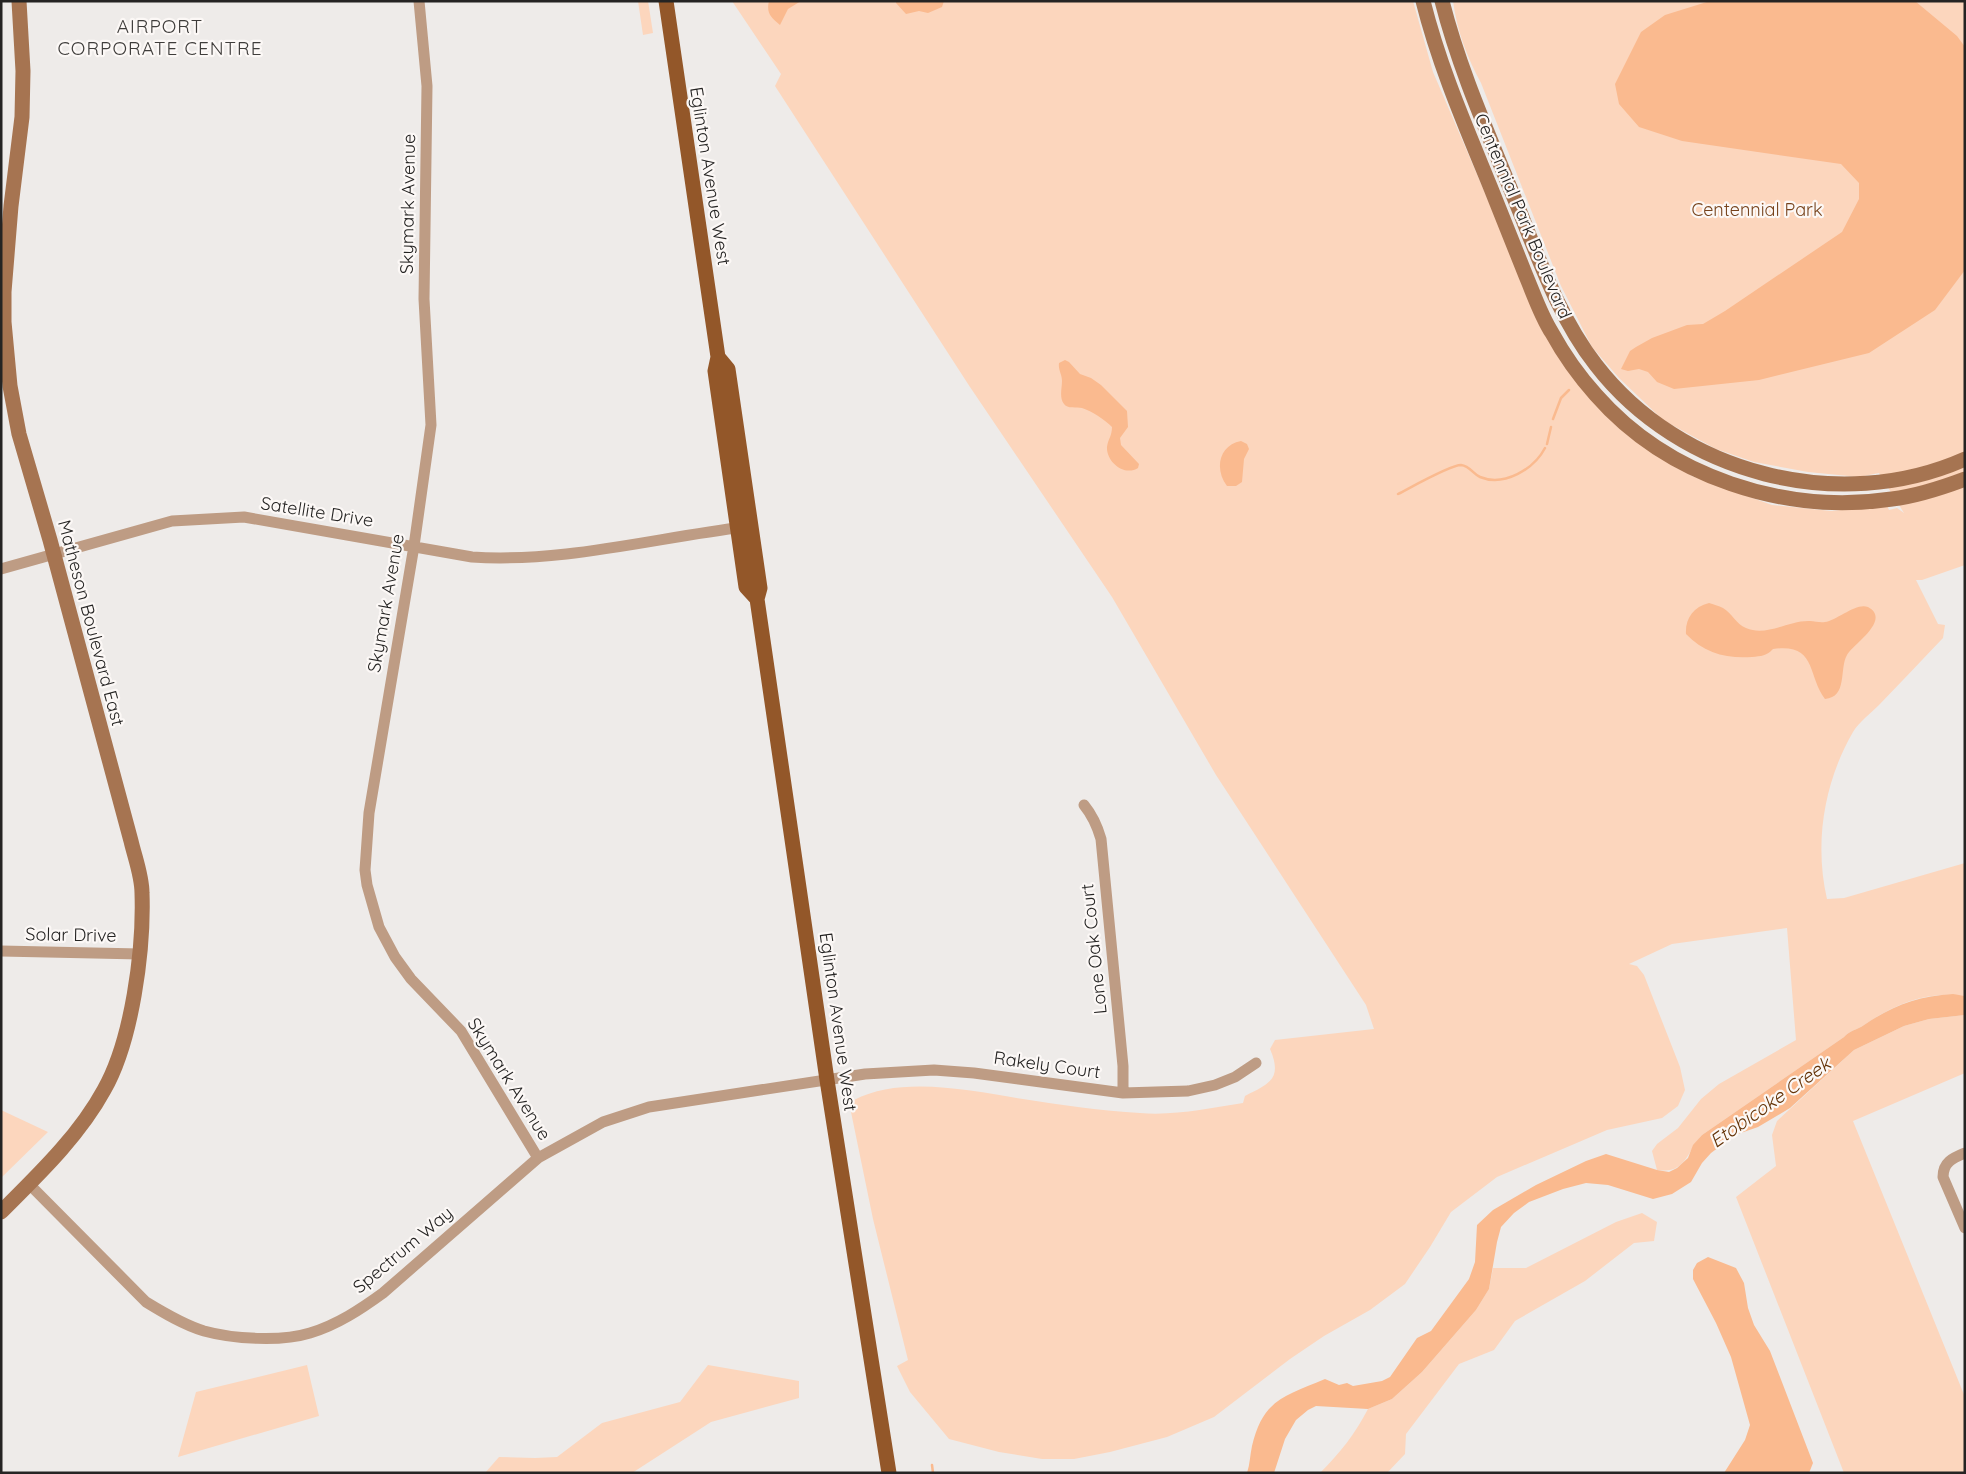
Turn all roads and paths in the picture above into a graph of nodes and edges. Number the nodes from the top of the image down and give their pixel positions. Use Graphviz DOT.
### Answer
graph roads {
  1 [pos="19,1"];
  2 [pos="419,1"];
  3 [pos="666,1"];
  4 [pos="1422,1"];
  5 [pos="1442,1"];
  6 [pos="1965,459"];
  7 [pos="1965,479"];
  8 [pos="744,527"];
  9 [pos="414,546"];
  10 [pos="53,554"];
  11 [pos="1,569"];
  12 [pos="1084,805"];
  13 [pos="1,951"];
  14 [pos="140,954"];
  15 [pos="1256,1064"];
  16 [pos="827,1080"];
  17 [pos="1123,1093"];
  18 [pos="1965,1153"];
  19 [pos="538,1158"];
  20 [pos="29,1184"];
  21 [pos="1,1212"];
  22 [pos="1965,1228"];
  23 [pos="888,1473"];
  1 -- 10 [label="street, Matheson Boulevard East"];
  2 -- 9 [label="street, Skymark Avenue"];
  3 -- 8 [label="main road, Eglinton Avenue West"];
  4 -- 7 [label="street, Centennial Park Boulevard"];
  5 -- 6 [label="street, Centennial Park Boulevard"];
  8 -- 9 [label="street, Satellite Drive"];
  8 -- 16 [label="main road, Eglinton Avenue West"];
  9 -- 10 [label="street, Satellite Drive"];
  9 -- 19 [label="street, Skymark Avenue"];
  10 -- 11 [label="street, Satellite Drive"];
  10 -- 14 [label="street, Matheson Boulevard East"];
  12 -- 17 [label="street, Lone Oak Court"];
  13 -- 14 [label="street, Solar Drive"];
  14 -- 20 [label="street, Matheson Boulevard East"];
  15 -- 17 [label="street, Rakely Court"];
  16 -- 17 [label="street, Rakely Court"];
  16 -- 19 [label="street, Spectrum Way"];
  16 -- 23 [label="main road, Eglinton Avenue West"];
  18 -- 22 [label="street"];
  19 -- 20 [label="street, Spectrum Way"];
  20 -- 21 [label="street, Matheson Boulevard East"];
}
